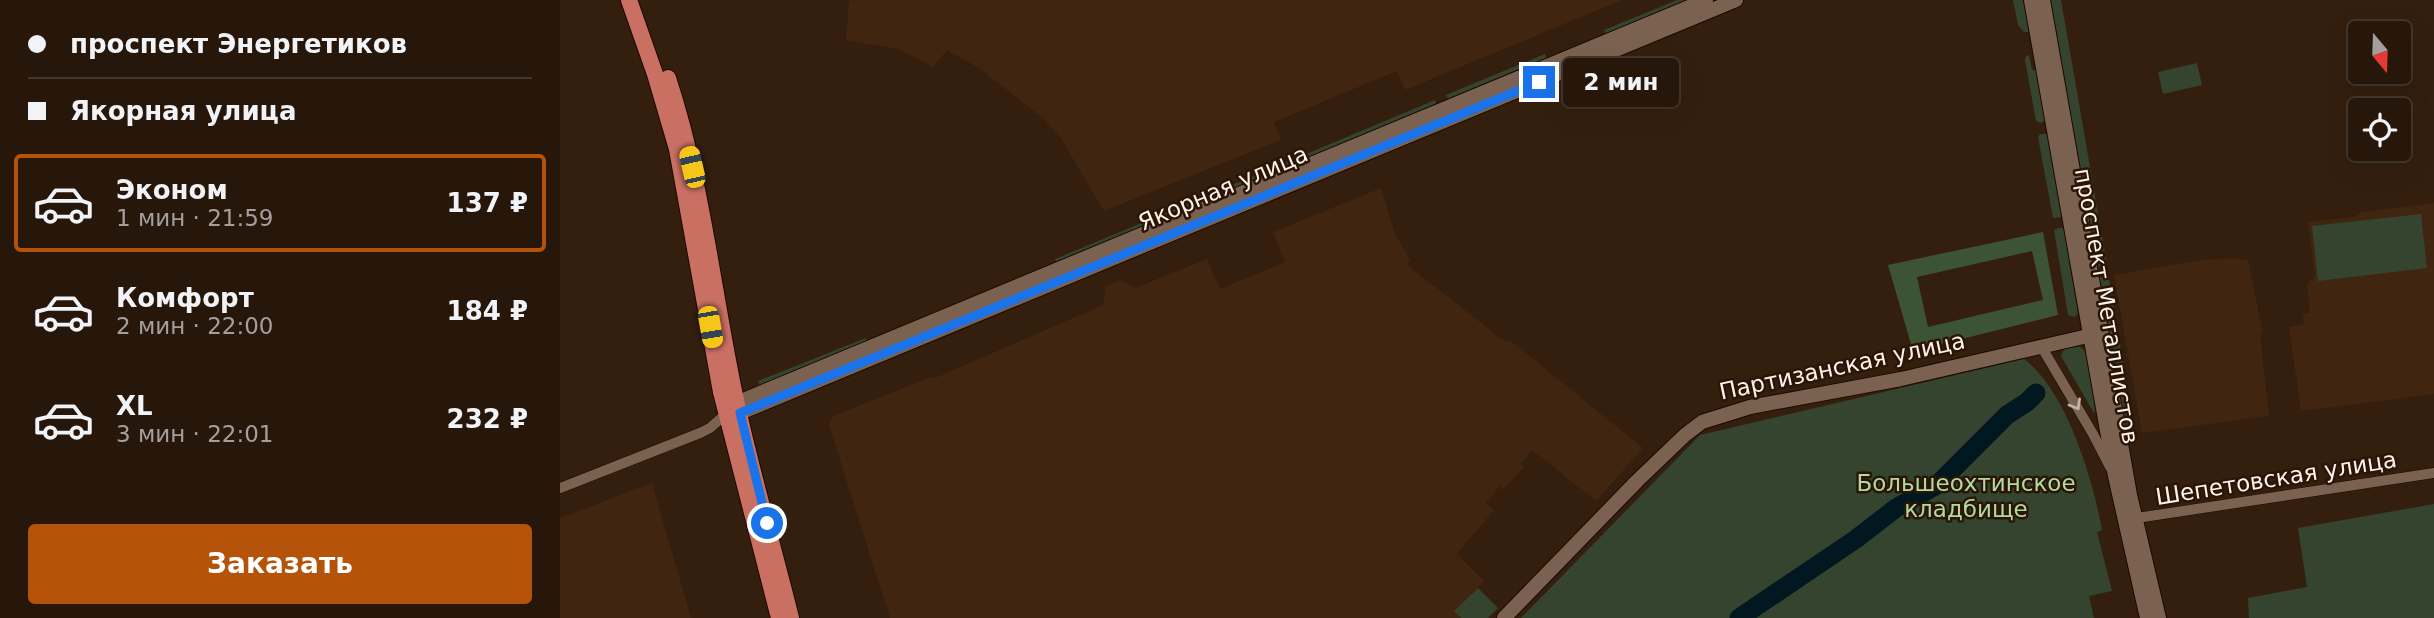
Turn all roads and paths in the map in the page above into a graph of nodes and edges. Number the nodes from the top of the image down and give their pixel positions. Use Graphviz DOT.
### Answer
graph roads {
  1 [pos="629,0"];
  2 [pos="640,0"];
  3 [pos="1706,0"];
  4 [pos="1736,0"];
  5 [pos="2031,0"];
  6 [pos="2043,0"];
  7 [pos="2095,334"];
  8 [pos="2041,346"];
  9 [pos="734,410"];
  10 [pos="2434,473"];
  11 [pos="2115,476"];
  12 [pos="560,488"];
  13 [pos="2129,519"];
  14 [pos="779,618"];
  15 [pos="791,618"];
  16 [pos="1504,618"];
  17 [pos="2147,618"];
  18 [pos="2159,618"];
  1 -- 9 [label="main road"];
  2 -- 9 [label="main road"];
  3 -- 9 [label="street, Якорная улица"];
  4 -- 9 [label="street, Якорная улица"];
  5 -- 7 [label="street, проспект Металлистов"];
  6 -- 7 [label="street, проспект Металлистов"];
  7 -- 8 [label="street, Партизанская улица"];
  7 -- 11 [label="street, проспект Металлистов"];
  7 -- 13 [label="street, проспект Металлистов"];
  8 -- 11 [label="street, one-way"];
  8 -- 16 [label="street, Партизанская улица"];
  9 -- 12 [label="street, Якорная улица"];
  9 -- 14 [label="main road"];
  9 -- 15 [label="main road"];
  10 -- 13 [label="street, Шепетовская улица"];
  11 -- 13 [label="street, проспект Металлистов"];
  13 -- 17 [label="street, проспект Металлистов"];
  13 -- 18 [label="street, проспект Металлистов"];
}
